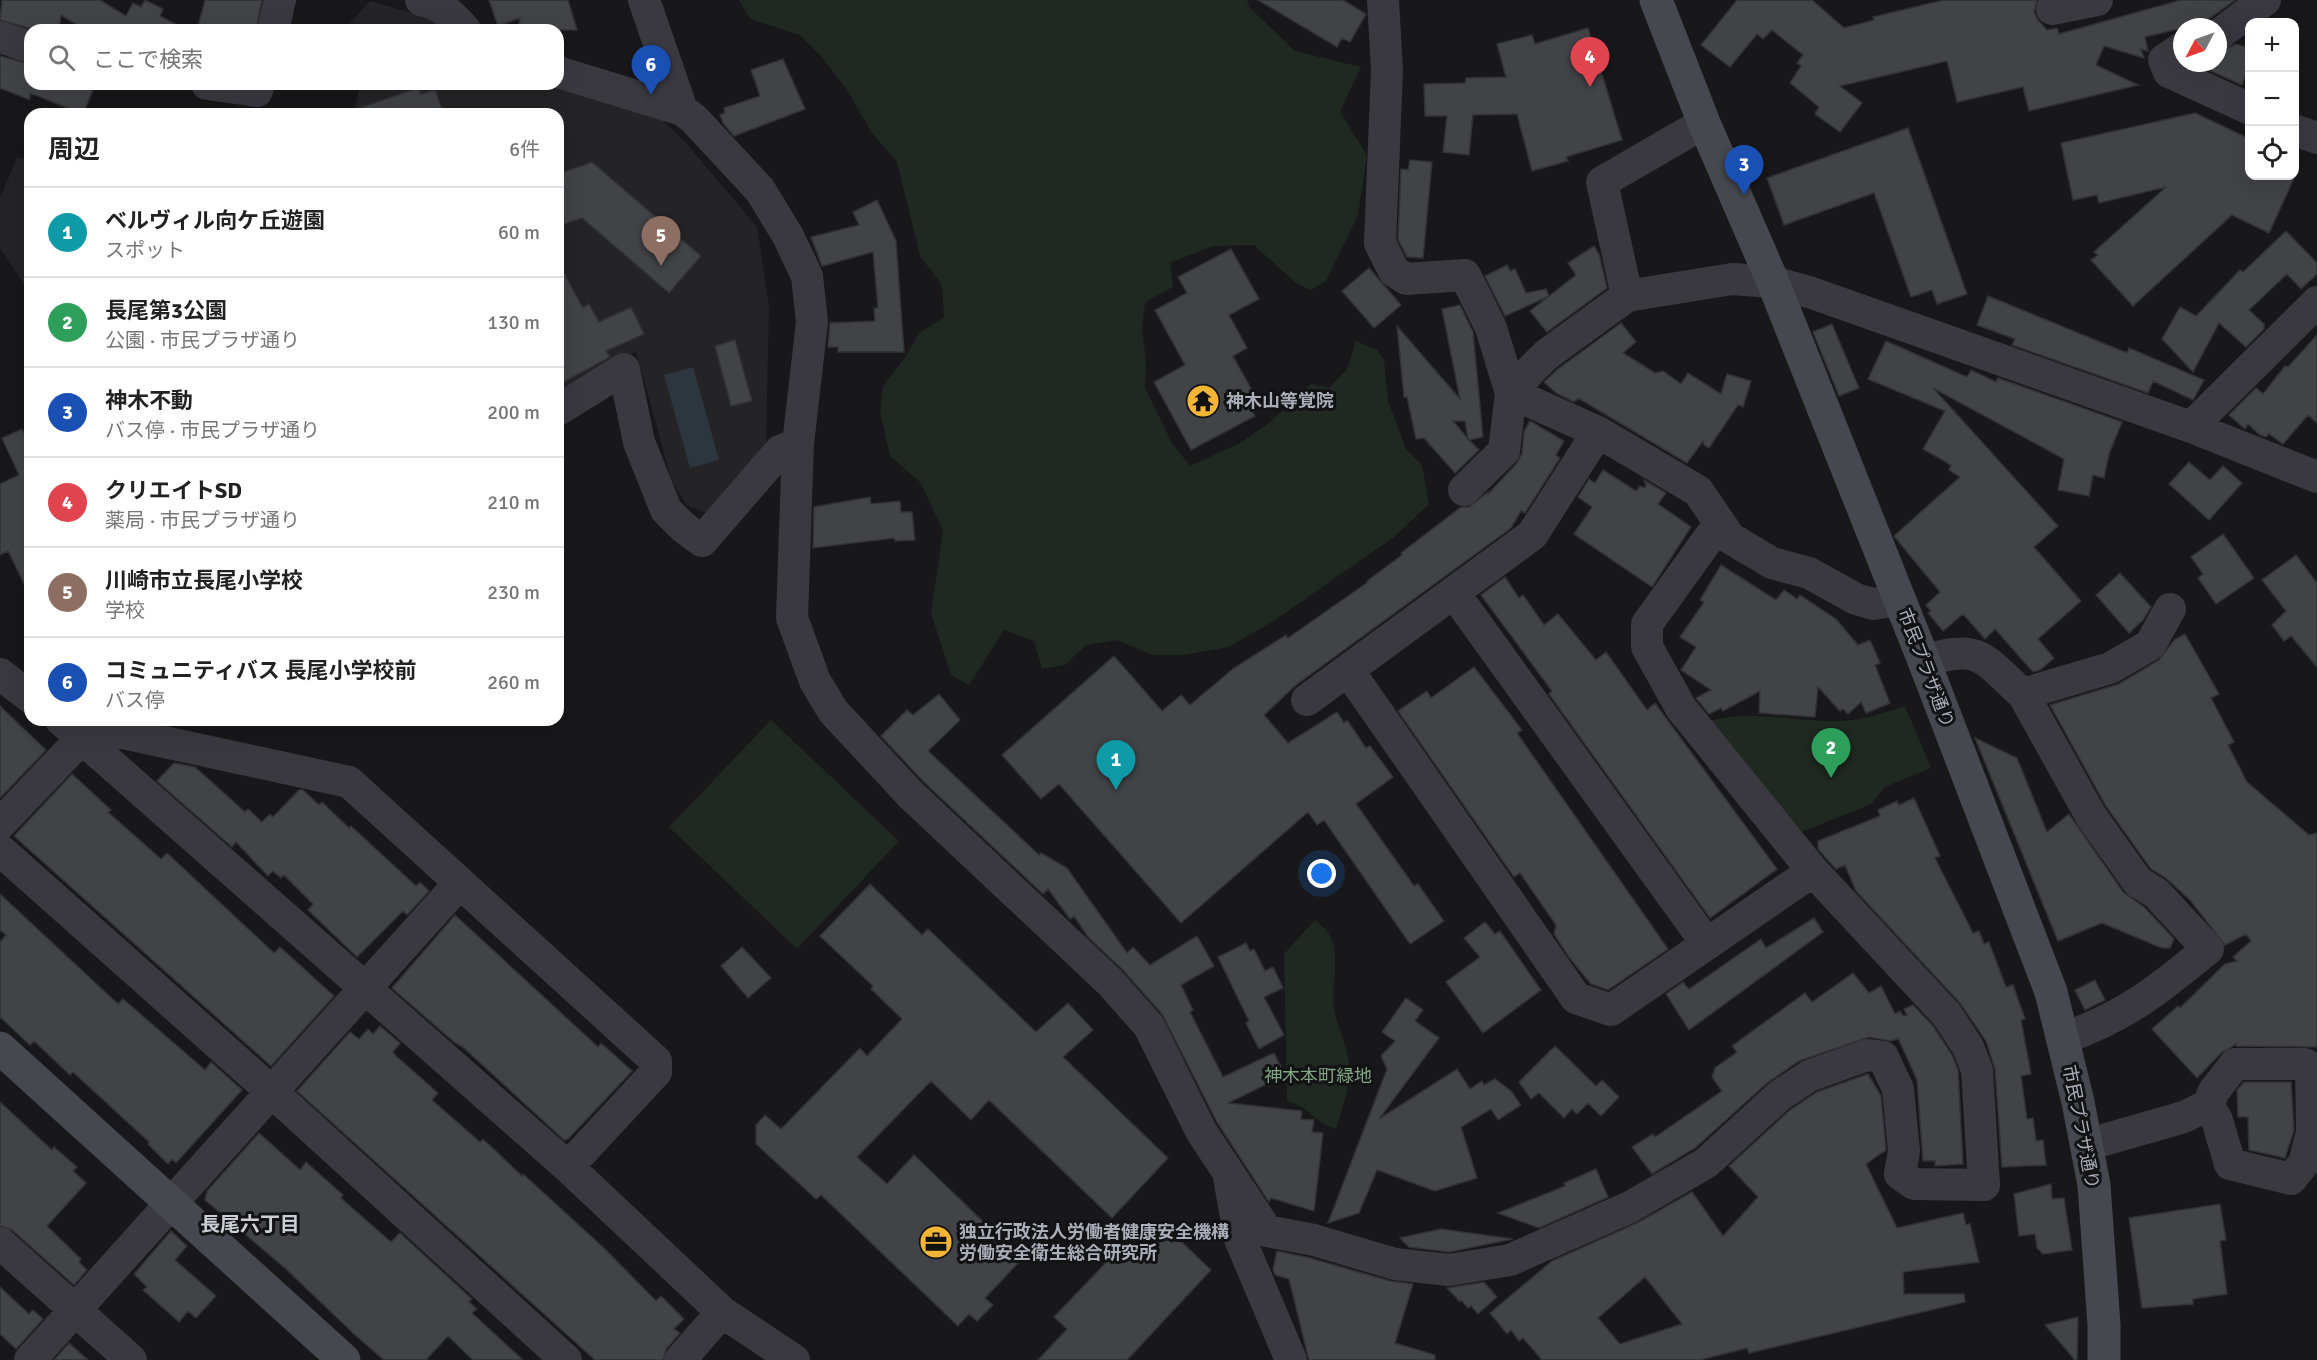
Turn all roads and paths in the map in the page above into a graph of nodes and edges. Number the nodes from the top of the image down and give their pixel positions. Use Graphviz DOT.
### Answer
graph roads {
  1 [pos="280,0"];
  2 [pos="422,0"];
  3 [pos="644,0"];
  4 [pos="1383,0"];
  5 [pos="1656,0"];
  6 [pos="2097,0"];
  7 [pos="2265,0"];
  8 [pos="2052,9"];
  9 [pos="274,24"];
  10 [pos="460,24"];
  11 [pos="2227,27"];
  12 [pos="0,37"];
  13 [pos="24,45"];
  14 [pos="2173,54"];
  15 [pos="564,74"];
  16 [pos="2245,107"];
  17 [pos="682,110"];
  18 [pos="1704,123"];
  19 [pos="2299,131"];
  20 [pos="2317,138"];
  21 [pos="1773,282"];
  22 [pos="1627,296"];
  23 [pos="2317,302"];
  24 [pos="1511,393"];
  25 [pos="564,406"];
  26 [pos="2191,427"];
  27 [pos="1598,432"];
  28 [pos="798,444"];
  29 [pos="2317,477"];
  30 [pos="1464,490"];
  31 [pos="1719,524"];
  32 [pos="1454,593"];
  33 [pos="1900,600"];
  34 [pos="2170,609"];
  35 [pos="1924,661"];
  36 [pos="1348,670"];
  37 [pos="0,674"];
  38 [pos="24,692"];
  39 [pos="2023,694"];
  40 [pos="1307,700"];
  41 [pos="72,728"];
  42 [pos="0,824"];
  43 [pos="0,850"];
  44 [pos="1813,871"];
  45 [pos="459,884"];
  46 [pos="1707,944"];
  47 [pos="367,988"];
  48 [pos="2062,1039"];
  49 [pos="0,1048"];
  50 [pos="272,1092"];
  51 [pos="2208,1105"];
  52 [pos="2086,1145"];
  53 [pos="568,1167"];
  54 [pos="1228,1172"];
  55 [pos="171,1203"];
  56 [pos="0,1243"];
  57 [pos="75,1310"];
  58 [pos="722,1312"];
  59 [pos="1281,1356"];
  60 [pos="30,1360"];
  61 [pos="131,1360"];
  62 [pos="344,1360"];
  63 [pos="566,1360"];
  64 [pos="680,1360"];
  65 [pos="794,1360"];
  66 [pos="2104,1360"];
  1 -- 9 [label="street"];
  2 -- 10 [label="street"];
  3 -- 17 [label="street"];
  4 -- 24 [label="street"];
  5 -- 18 [label="street, 市民プラザ通り"];
  6 -- 8 [label="street"];
  7 -- 11 [label="street"];
  12 -- 13 [label="street"];
  14 -- 16 [label="street"];
  15 -- 17 [label="street"];
  17 -- 28 [label="street"];
  18 -- 21 [label="street, 市民プラザ通り"];
  18 -- 22 [label="street"];
  19 -- 20 [label="street"];
  21 -- 22 [label="street"];
  21 -- 26 [label="street"];
  21 -- 33 [label="street, 市民プラザ通り"];
  22 -- 24 [label="street"];
  23 -- 26 [label="street"];
  24 -- 27 [label="street"];
  24 -- 30 [label="street"];
  25 -- 28 [label="street"];
  26 -- 29 [label="street"];
  27 -- 31 [label="street"];
  27 -- 32 [label="street"];
  28 -- 54 [label="street"];
  31 -- 33 [label="street"];
  31 -- 44 [label="street"];
  32 -- 36 [label="street"];
  32 -- 46 [label="street"];
  33 -- 35 [label="street, 市民プラザ通り"];
  34 -- 39 [label="street"];
  35 -- 39 [label="street"];
  35 -- 48 [label="street, 市民プラザ通り"];
  36 -- 40 [label="street"];
  36 -- 46 [label="street"];
  37 -- 38 [label="street"];
  39 -- 48 [label="street"];
  41 -- 42 [label="street"];
  41 -- 45 [label="street"];
  41 -- 47 [label="street"];
  43 -- 50 [label="street"];
  44 -- 46 [label="street"];
  44 -- 54 [label="street"];
  45 -- 47 [label="street"];
  45 -- 53 [label="street"];
  47 -- 50 [label="street"];
  47 -- 53 [label="street"];
  48 -- 52 [label="street, 市民プラザ通り"];
  49 -- 55 [label="street"];
  50 -- 55 [label="street"];
  50 -- 63 [label="street"];
  51 -- 52 [label="street"];
  52 -- 66 [label="street, 市民プラザ通り"];
  53 -- 58 [label="street"];
  54 -- 59 [label="street"];
  55 -- 57 [label="street"];
  55 -- 62 [label="street"];
  56 -- 57 [label="street"];
  57 -- 60 [label="street"];
  57 -- 61 [label="street"];
  58 -- 64 [label="street"];
  58 -- 65 [label="street"];
}
